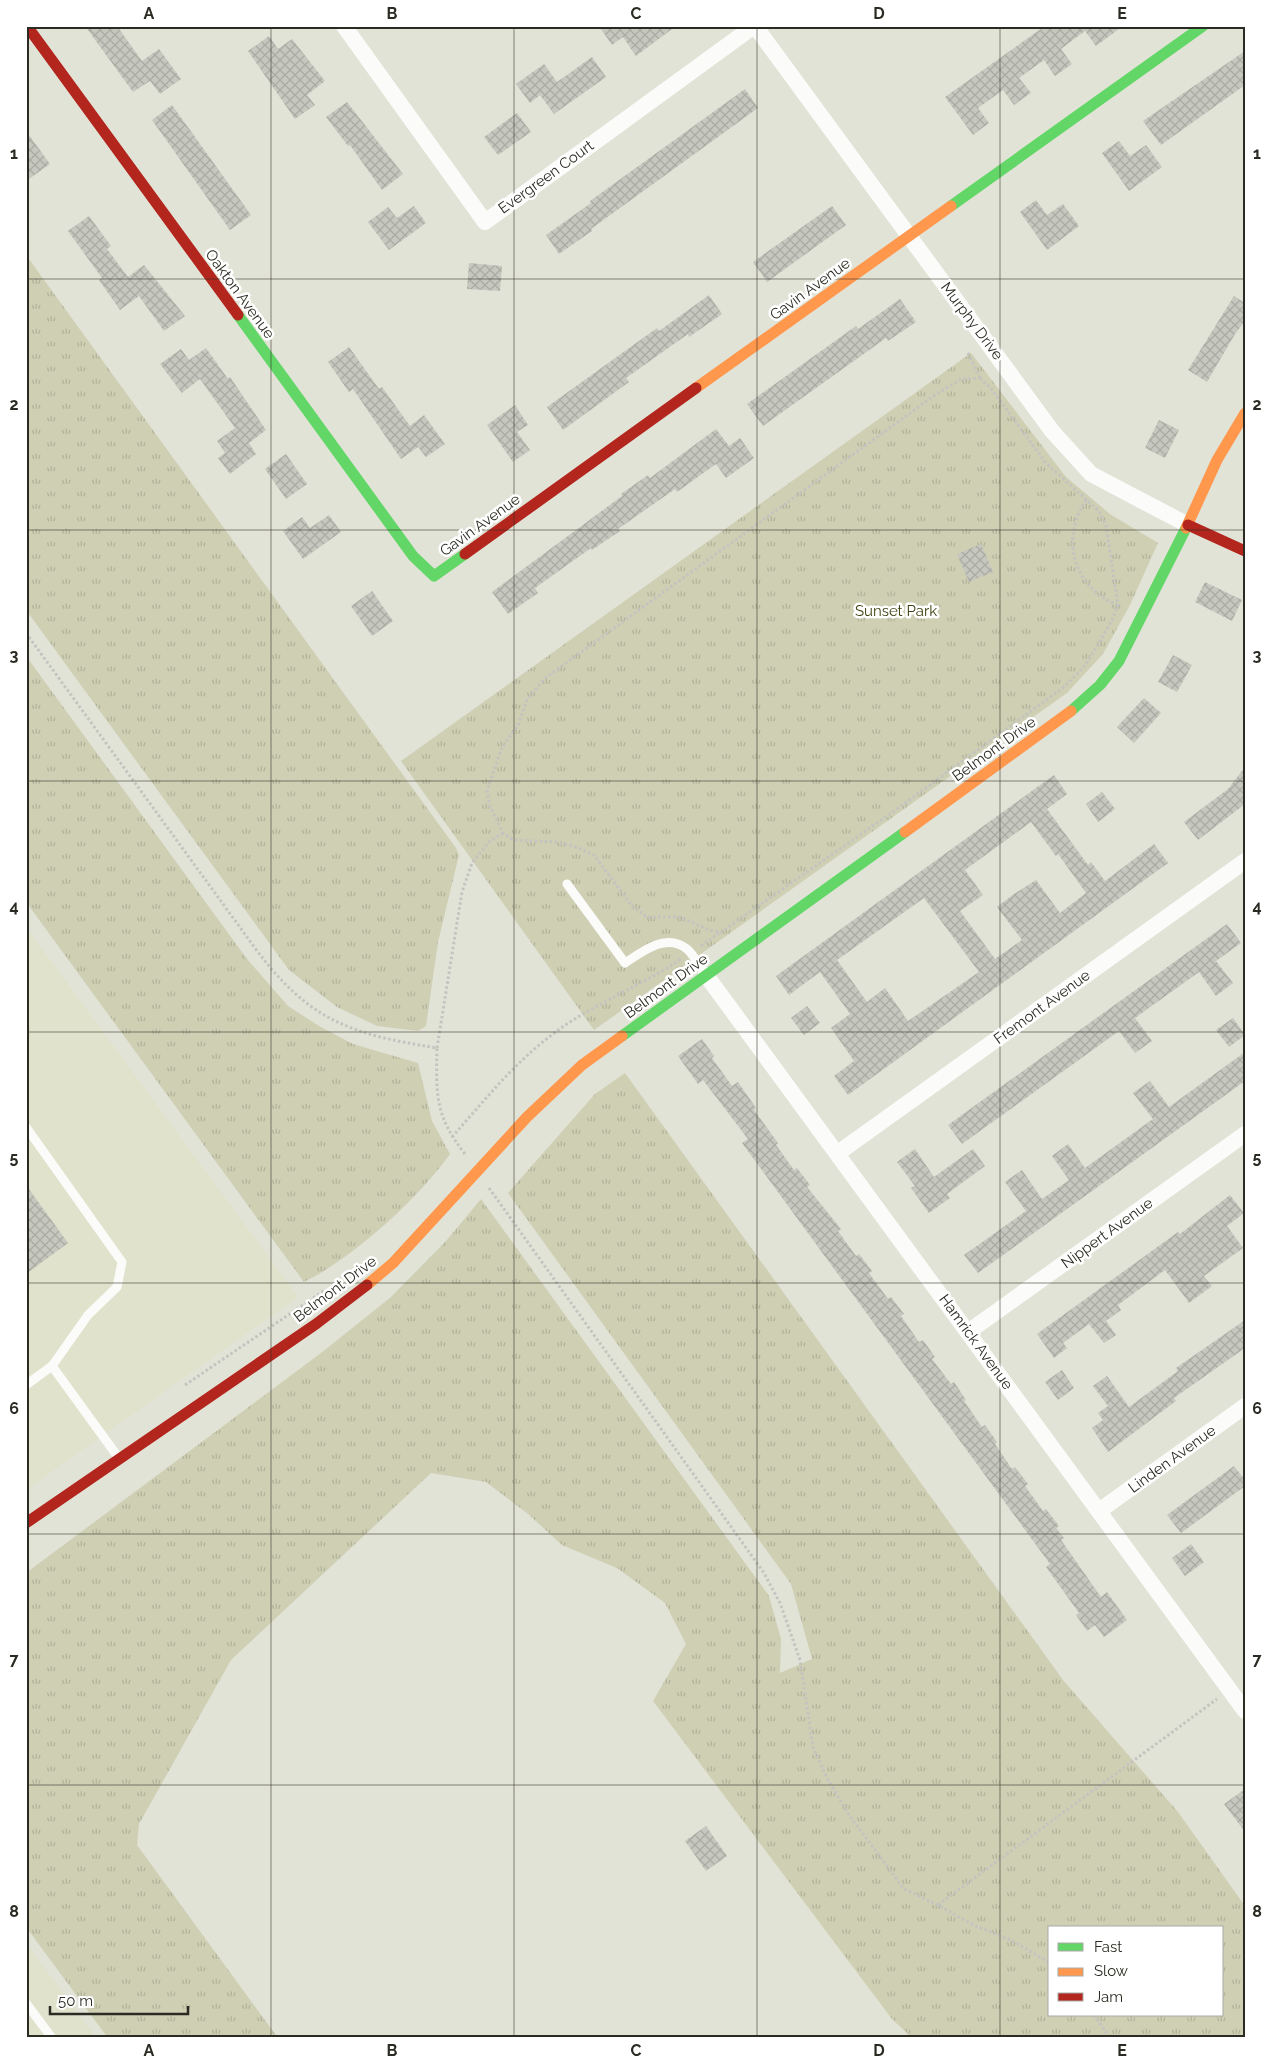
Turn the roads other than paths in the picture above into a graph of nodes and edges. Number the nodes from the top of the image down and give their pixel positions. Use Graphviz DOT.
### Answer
graph roads {
  1 [pos="27,26"];
  2 [pos="344,26"];
  3 [pos="754,26"];
  4 [pos="1204,26"];
  5 [pos="909,236"];
  6 [pos="1245,413"];
  7 [pos="1188,525"];
  8 [pos="1245,551"];
  9 [pos="434,576"];
  10 [pos="1245,861"];
  11 [pos="567,884"];
  12 [pos="706,975"];
  13 [pos="26,1127"];
  14 [pos="1245,1134"];
  15 [pos="838,1153"];
  16 [pos="968,1332"];
  17 [pos="52,1366"];
  18 [pos="26,1385"];
  19 [pos="1245,1406"];
  20 [pos="118,1457"];
  21 [pos="1099,1511"];
  22 [pos="26,1523"];
  23 [pos="1245,1711"];
  24 [pos="26,2004"];
  25 [pos="52,2038"];
  1 -- 9 [label="street, Oakton Avenue"];
  2 -- 3 [label="street, Evergreen Court"];
  3 -- 5 [label="street, Murphy Drive"];
  4 -- 5 [label="street, Gavin Avenue"];
  5 -- 7 [label="street, Murphy Drive"];
  5 -- 9 [label="street, Gavin Avenue"];
  6 -- 7 [label="street, Belmont Drive"];
  7 -- 8 [label="street, Murphy Drive"];
  7 -- 12 [label="street, Belmont Drive"];
  10 -- 15 [label="street, Fremont Avenue"];
  11 -- 12 [label="lane"];
  12 -- 15 [label="street, Hamrick Avenue"];
  12 -- 20 [label="street, Belmont Drive"];
  13 -- 17 [label="lane"];
  14 -- 16 [label="street, Nippert Avenue"];
  15 -- 16 [label="street, Hamrick Avenue"];
  16 -- 21 [label="street, Hamrick Avenue"];
  17 -- 18 [label="lane"];
  17 -- 20 [label="lane"];
  19 -- 21 [label="street, Linden Avenue"];
  20 -- 22 [label="street, Belmont Drive"];
  21 -- 23 [label="street, Hamrick Avenue"];
  24 -- 25 [label="lane"];
}
